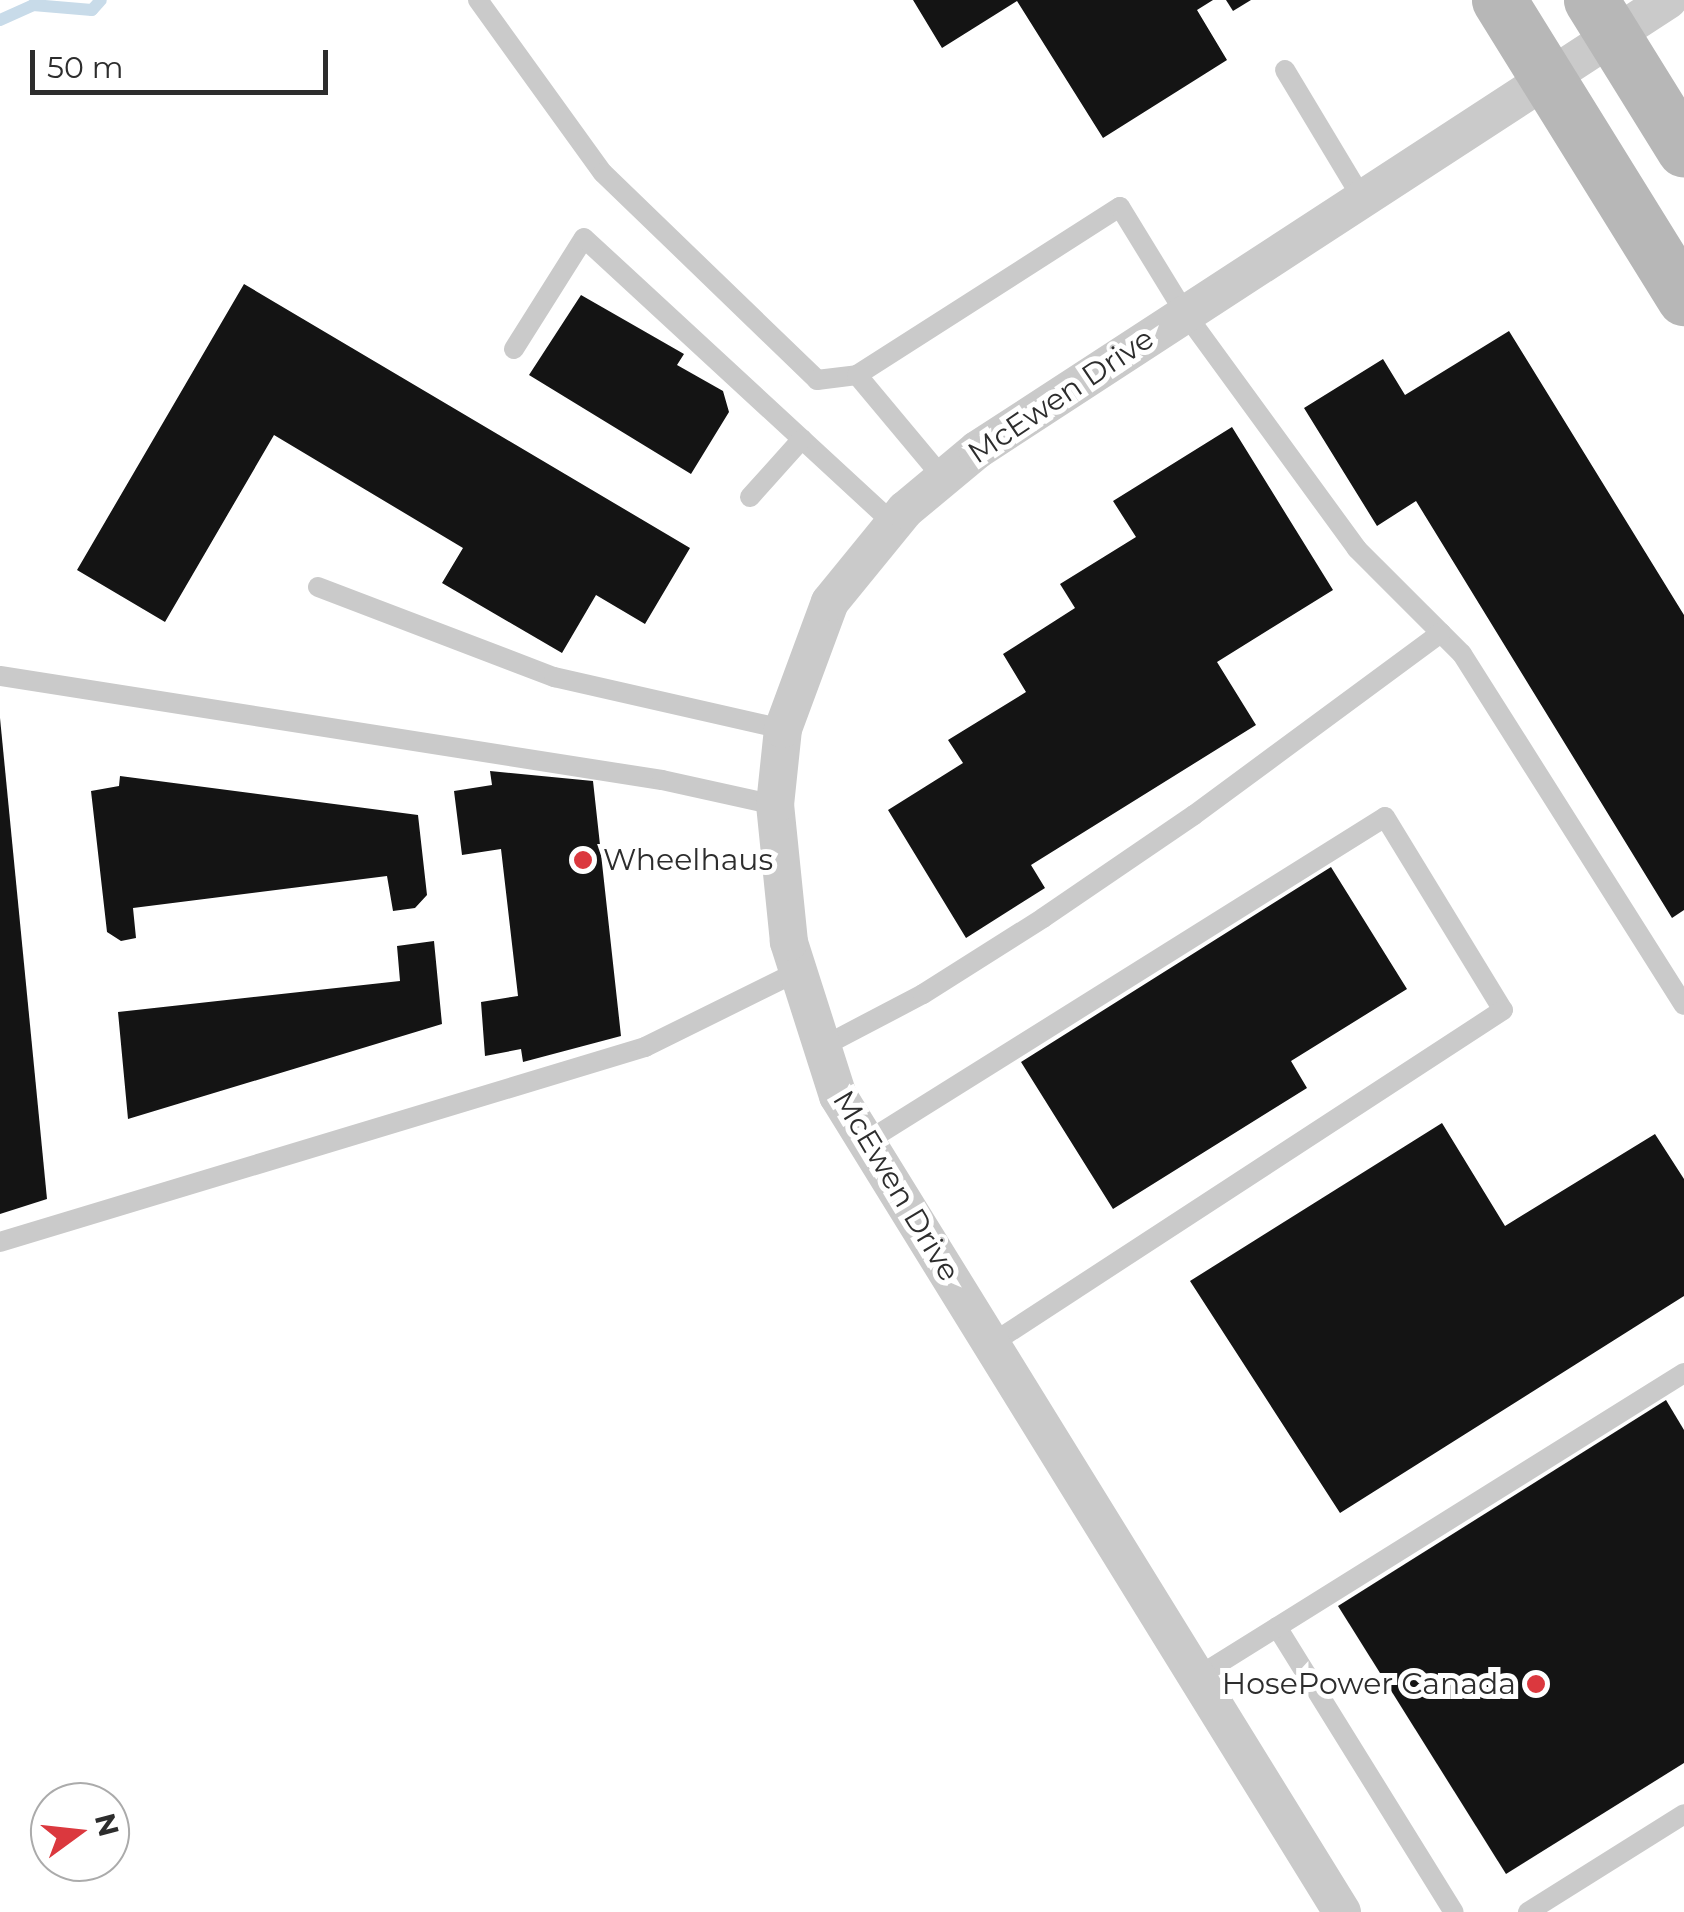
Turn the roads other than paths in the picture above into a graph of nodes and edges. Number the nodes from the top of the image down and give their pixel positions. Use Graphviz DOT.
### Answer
graph roads {
  1 [pos="478,0"];
  2 [pos="1499,0"];
  3 [pos="1668,0"];
  4 [pos="1601,17"];
  5 [pos="1285,70"];
  6 [pos="1547,76"];
  7 [pos="1684,150"];
  8 [pos="1362,198"];
  9 [pos="1684,298"];
  10 [pos="1185,313"];
  11 [pos="514,349"];
  12 [pos="858,375"];
  13 [pos="802,439"];
  14 [pos="942,478"];
  15 [pos="750,497"];
  16 [pos="894,524"];
  17 [pos="318,587"];
  18 [pos="1441,633"];
  19 [pos="0,676"];
  20 [pos="783,729"];
  21 [pos="774,805"];
  22 [pos="799,972"];
  23 [pos="1684,1005"];
  24 [pos="822,1048"];
  25 [pos="866,1142"];
  26 [pos="0,1242"];
  27 [pos="991,1344"];
  28 [pos="1684,1373"];
  29 [pos="1277,1627"];
  30 [pos="1196,1677"];
  31 [pos="1684,1814"];
  32 [pos="1342,1912"];
  33 [pos="1454,1912"];
  34 [pos="1528,1912"];
  1 -- 12 [label="lane"];
  2 -- 6 [label="main road"];
  3 -- 4 [label="street, McEwen Drive"];
  4 -- 6 [label="street, McEwen Drive"];
  4 -- 7 [label="main road"];
  5 -- 8 [label="lane"];
  6 -- 8 [label="street, McEwen Drive"];
  6 -- 9 [label="main road"];
  8 -- 10 [label="street, McEwen Drive"];
  10 -- 12 [label="lane"];
  10 -- 14 [label="street, McEwen Drive"];
  10 -- 18 [label="lane"];
  11 -- 13 [label="lane"];
  12 -- 14 [label="lane"];
  13 -- 15 [label="lane"];
  13 -- 16 [label="lane"];
  14 -- 16 [label="street, McEwen Drive"];
  16 -- 20 [label="street, McEwen Drive"];
  17 -- 20 [label="lane"];
  18 -- 23 [label="lane"];
  18 -- 24 [label="lane"];
  19 -- 21 [label="lane"];
  20 -- 21 [label="street, McEwen Drive"];
  21 -- 22 [label="street, McEwen Drive"];
  22 -- 24 [label="street, McEwen Drive"];
  22 -- 26 [label="lane"];
  24 -- 25 [label="street, McEwen Drive"];
  25 -- 27 [label="street, McEwen Drive"];
  25 -- 27 [label="lane"];
  27 -- 30 [label="street, McEwen Drive"];
  28 -- 29 [label="lane"];
  29 -- 30 [label="lane"];
  29 -- 33 [label="lane"];
  30 -- 32 [label="street, McEwen Drive"];
  31 -- 34 [label="lane"];
}
